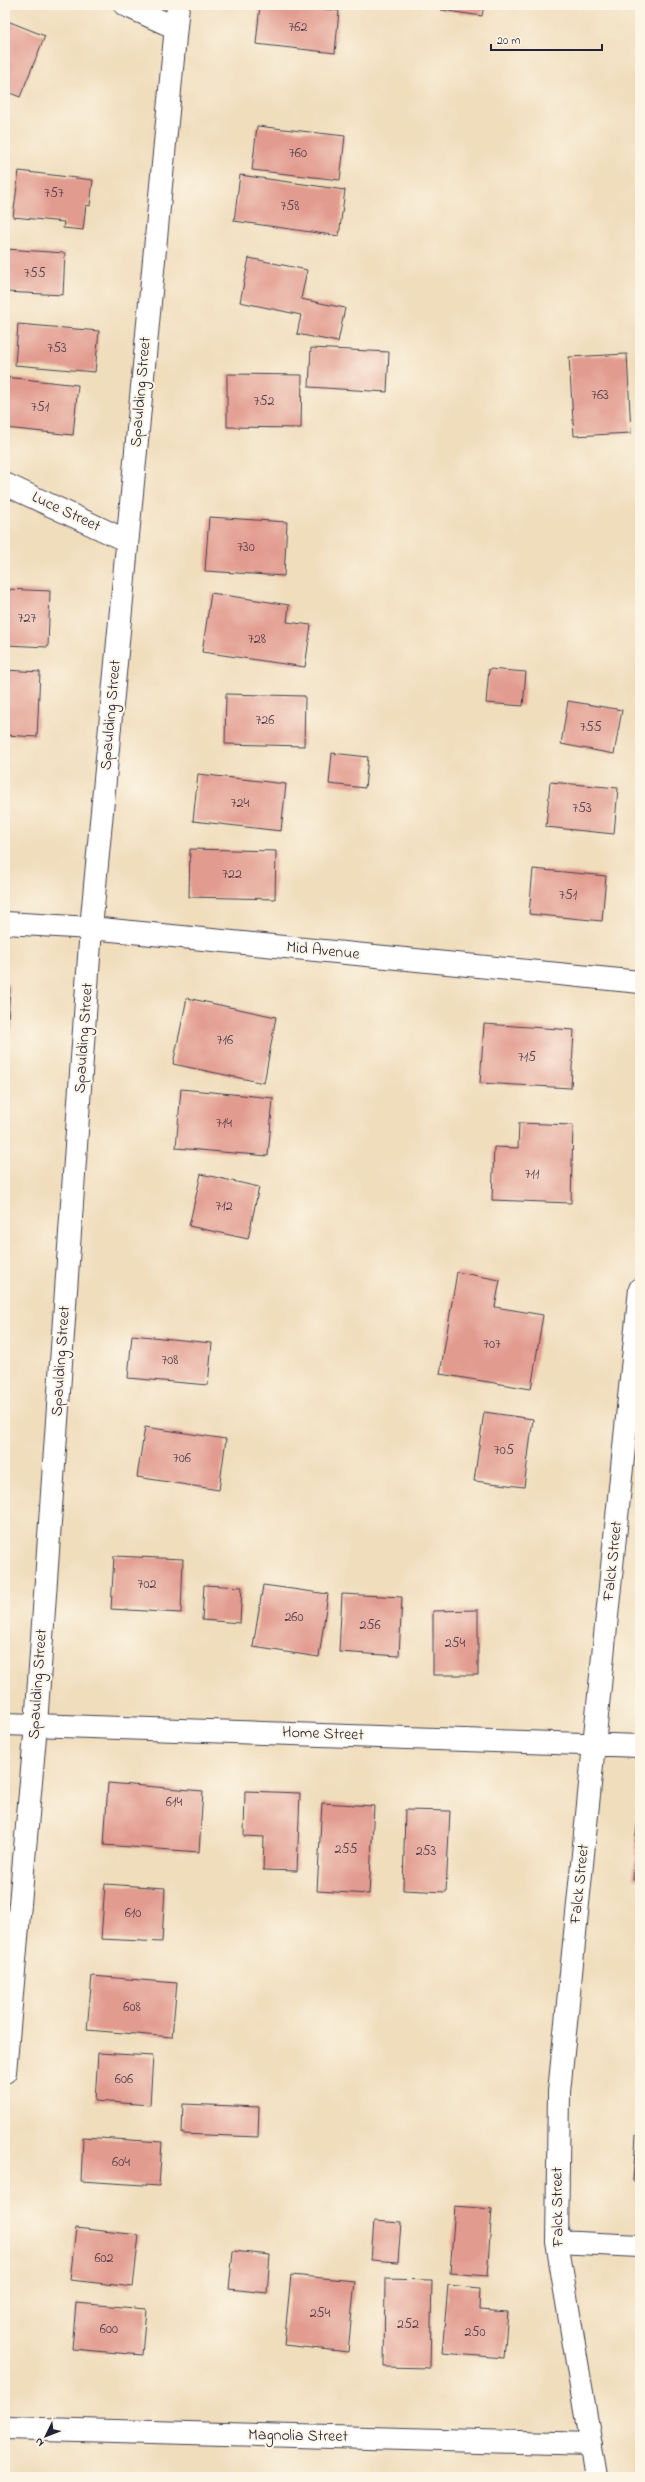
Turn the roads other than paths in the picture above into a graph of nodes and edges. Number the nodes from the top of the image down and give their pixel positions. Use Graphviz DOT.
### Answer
graph roads {
  1 [pos="125,5"];
  2 [pos="178,5"];
  3 [pos="176,28"];
  4 [pos="5,484"];
  5 [pos="128,541"];
  6 [pos="5,923"];
  7 [pos="91,928"];
  8 [pos="640,982"];
  9 [pos="640,1289"];
  10 [pos="5,1724"];
  11 [pos="36,1725"];
  12 [pos="594,1745"];
  13 [pos="640,1746"];
  14 [pos="5,2072"];
  15 [pos="557,2242"];
  16 [pos="640,2246"];
  17 [pos="5,2428"];
  18 [pos="591,2444"];
  19 [pos="596,2477"];
  1 -- 3 [label="street"];
  2 -- 3 [label="street, Spaulding Street"];
  3 -- 5 [label="street, Spaulding Street"];
  4 -- 5 [label="street, Luce Street"];
  5 -- 7 [label="street, Spaulding Street"];
  6 -- 7 [label="street, Mid Avenue"];
  7 -- 8 [label="street, Mid Avenue"];
  7 -- 11 [label="street, Spaulding Street"];
  9 -- 12 [label="street, Falck Street"];
  10 -- 11 [label="street, Home Street"];
  11 -- 12 [label="street, Home Street"];
  11 -- 14 [label="street, Spaulding Street"];
  12 -- 13 [label="street, Home Street"];
  12 -- 15 [label="street, Falck Street"];
  15 -- 16 [label="street"];
  15 -- 18 [label="street, Falck Street"];
  17 -- 18 [label="street, Magnolia Street"];
  18 -- 19 [label="street, Falck Street"];
}
